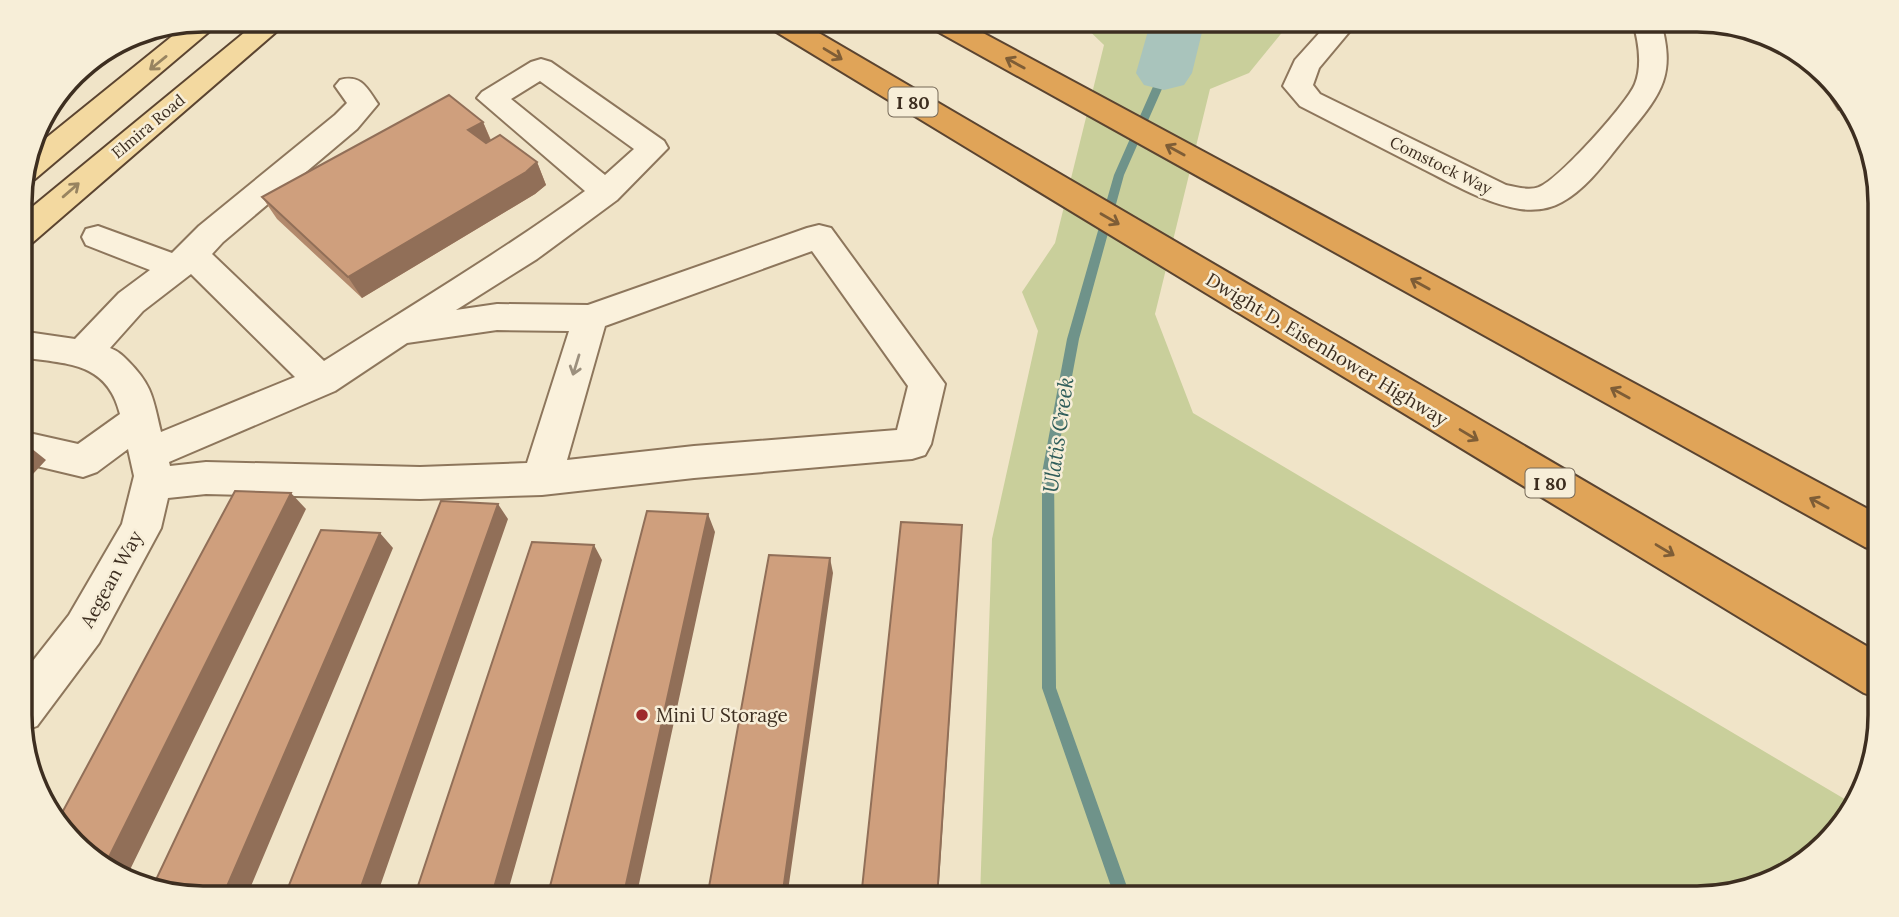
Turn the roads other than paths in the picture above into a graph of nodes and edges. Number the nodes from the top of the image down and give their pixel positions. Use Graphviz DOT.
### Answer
graph roads {
  1 [pos="195,32"];
  2 [pos="262,32"];
  3 [pos="797,32"];
  4 [pos="959,32"];
  5 [pos="1335,32"];
  6 [pos="1649,32"];
  7 [pos="350,86"];
  8 [pos="36,162"];
  9 [pos="606,192"];
  10 [pos="32,224"];
  11 [pos="98,237"];
  12 [pos="184,261"];
  13 [pos="590,318"];
  14 [pos="396,332"];
  15 [pos="32,346"];
  16 [pos="83,354"];
  17 [pos="321,381"];
  18 [pos="32,449"];
  19 [pos="146,452"];
  20 [pos="542,479"];
  21 [pos="1868,529"];
  22 [pos="1868,671"];
  23 [pos="32,695"];
  1 -- 8 [label="main road, one-way"];
  10 -- 2 [label="main road, Elmira Road, one-way"];
  3 -- 22 [label="highway, Dwight D. Eisenhower Highway / I 80, one-way"];
  21 -- 4 [label="highway, one-way"];
  5 -- 6 [label="street, Comstock Way"];
  7 -- 12 [label="street"];
  9 -- 9 [label="street"];
  9 -- 14 [label="street"];
  11 -- 12 [label="street"];
  12 -- 16 [label="street"];
  12 -- 17 [label="street"];
  13 -- 14 [label="street"];
  13 -- 20 [label="street, one-way"];
  13 -- 20 [label="street"];
  14 -- 17 [label="street"];
  15 -- 16 [label="street, Aegean Way"];
  16 -- 19 [label="street, Aegean Way"];
  17 -- 19 [label="street"];
  18 -- 19 [label="street"];
  19 -- 20 [label="street"];
  19 -- 23 [label="street, Aegean Way"];
}
